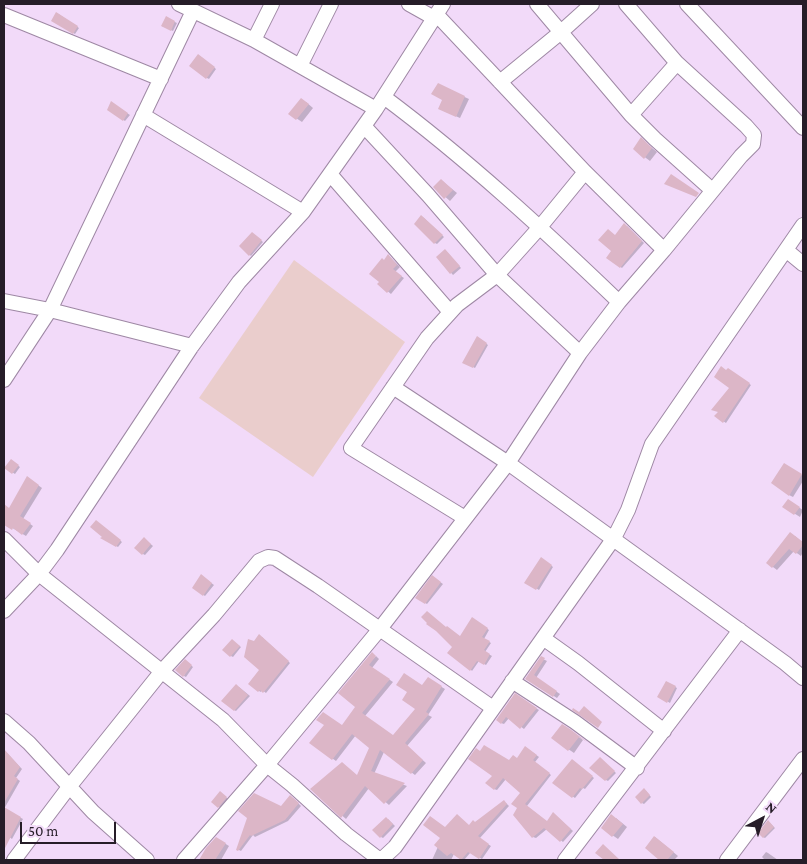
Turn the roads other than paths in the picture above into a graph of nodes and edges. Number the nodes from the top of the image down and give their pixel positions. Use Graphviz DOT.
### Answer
graph roads {
  1 [pos="179,4"];
  2 [pos="272,4"];
  3 [pos="331,4"];
  4 [pos="409,4"];
  5 [pos="537,4"];
  6 [pos="592,4"];
  7 [pos="626,4"];
  8 [pos="688,4"];
  9 [pos="193,11"];
  10 [pos="438,12"];
  11 [pos="4,16"];
  12 [pos="561,32"];
  13 [pos="254,40"];
  14 [pos="677,63"];
  15 [pos="300,66"];
  16 [pos="160,79"];
  17 [pos="500,82"];
  18 [pos="384,97"];
  19 [pos="376,109"];
  20 [pos="631,114"];
  21 [pos="143,116"];
  22 [pos="364,126"];
  23 [pos="803,128"];
  24 [pos="585,172"];
  25 [pos="330,174"];
  26 [pos="712,190"];
  27 [pos="304,212"];
  28 [pos="803,225"];
  29 [pos="540,227"];
  30 [pos="664,250"];
  31 [pos="786,250"];
  32 [pos="803,264"];
  33 [pos="497,275"];
  34 [pos="4,301"];
  35 [pos="618,302"];
  36 [pos="50,310"];
  37 [pos="450,312"];
  38 [pos="192,346"];
  39 [pos="580,353"];
  40 [pos="4,380"];
  41 [pos="393,387"];
  42 [pos="508,463"];
  43 [pos="465,518"];
  44 [pos="614,538"];
  45 [pos="4,539"];
  46 [pos="40,574"];
  47 [pos="4,611"];
  48 [pos="380,630"];
  49 [pos="740,630"];
  50 [pos="543,638"];
  51 [pos="162,671"];
  52 [pos="803,678"];
  53 [pos="512,682"];
  54 [pos="493,708"];
  55 [pos="4,721"];
  56 [pos="664,731"];
  57 [pos="803,759"];
  58 [pos="267,765"];
  59 [pos="637,768"];
  60 [pos="69,787"];
  61 [pos="14,860"];
  62 [pos="147,860"];
  63 [pos="184,860"];
  64 [pos="380,860"];
  65 [pos="565,860"];
  66 [pos="727,860"];
  1 -- 9 [label="street"];
  2 -- 13 [label="street"];
  3 -- 15 [label="street"];
  4 -- 10 [label="street"];
  5 -- 12 [label="street"];
  6 -- 12 [label="street"];
  7 -- 14 [label="street"];
  8 -- 23 [label="street"];
  9 -- 13 [label="street"];
  9 -- 16 [label="street"];
  10 -- 17 [label="street"];
  10 -- 18 [label="street"];
  11 -- 16 [label="street"];
  12 -- 17 [label="street"];
  12 -- 20 [label="street"];
  13 -- 15 [label="street"];
  14 -- 20 [label="street"];
  14 -- 26 [label="street"];
  15 -- 19 [label="street"];
  16 -- 21 [label="street"];
  17 -- 24 [label="street"];
  18 -- 19 [label="street"];
  18 -- 29 [label="street"];
  19 -- 22 [label="street"];
  20 -- 26 [label="street"];
  21 -- 27 [label="street"];
  21 -- 36 [label="street"];
  22 -- 25 [label="street"];
  22 -- 33 [label="street"];
  24 -- 29 [label="street"];
  24 -- 30 [label="street"];
  25 -- 27 [label="street"];
  25 -- 37 [label="street"];
  26 -- 30 [label="street"];
  27 -- 38 [label="street"];
  28 -- 31 [label="street"];
  29 -- 33 [label="street"];
  29 -- 35 [label="street"];
  30 -- 35 [label="street"];
  31 -- 32 [label="street"];
  31 -- 44 [label="street"];
  33 -- 37 [label="street"];
  33 -- 39 [label="street"];
  34 -- 36 [label="street"];
  35 -- 39 [label="street"];
  36 -- 38 [label="street"];
  36 -- 40 [label="street"];
  37 -- 41 [label="street"];
  38 -- 46 [label="street"];
  39 -- 42 [label="street"];
  41 -- 42 [label="street"];
  41 -- 43 [label="street"];
  42 -- 43 [label="street"];
  42 -- 44 [label="street"];
  43 -- 48 [label="street"];
  44 -- 49 [label="street"];
  44 -- 50 [label="street"];
  45 -- 46 [label="street"];
  46 -- 47 [label="street"];
  46 -- 51 [label="street"];
  48 -- 51 [label="street"];
  48 -- 54 [label="street"];
  48 -- 58 [label="street"];
  49 -- 52 [label="street"];
  49 -- 56 [label="street"];
  50 -- 53 [label="street"];
  50 -- 56 [label="street"];
  51 -- 58 [label="street"];
  51 -- 60 [label="street"];
  53 -- 54 [label="street"];
  53 -- 59 [label="street"];
  54 -- 64 [label="street"];
  55 -- 60 [label="street"];
  56 -- 59 [label="street"];
  57 -- 66 [label="street"];
  58 -- 63 [label="street"];
  58 -- 64 [label="street"];
  59 -- 65 [label="street"];
  60 -- 61 [label="street"];
  60 -- 62 [label="street"];
}
